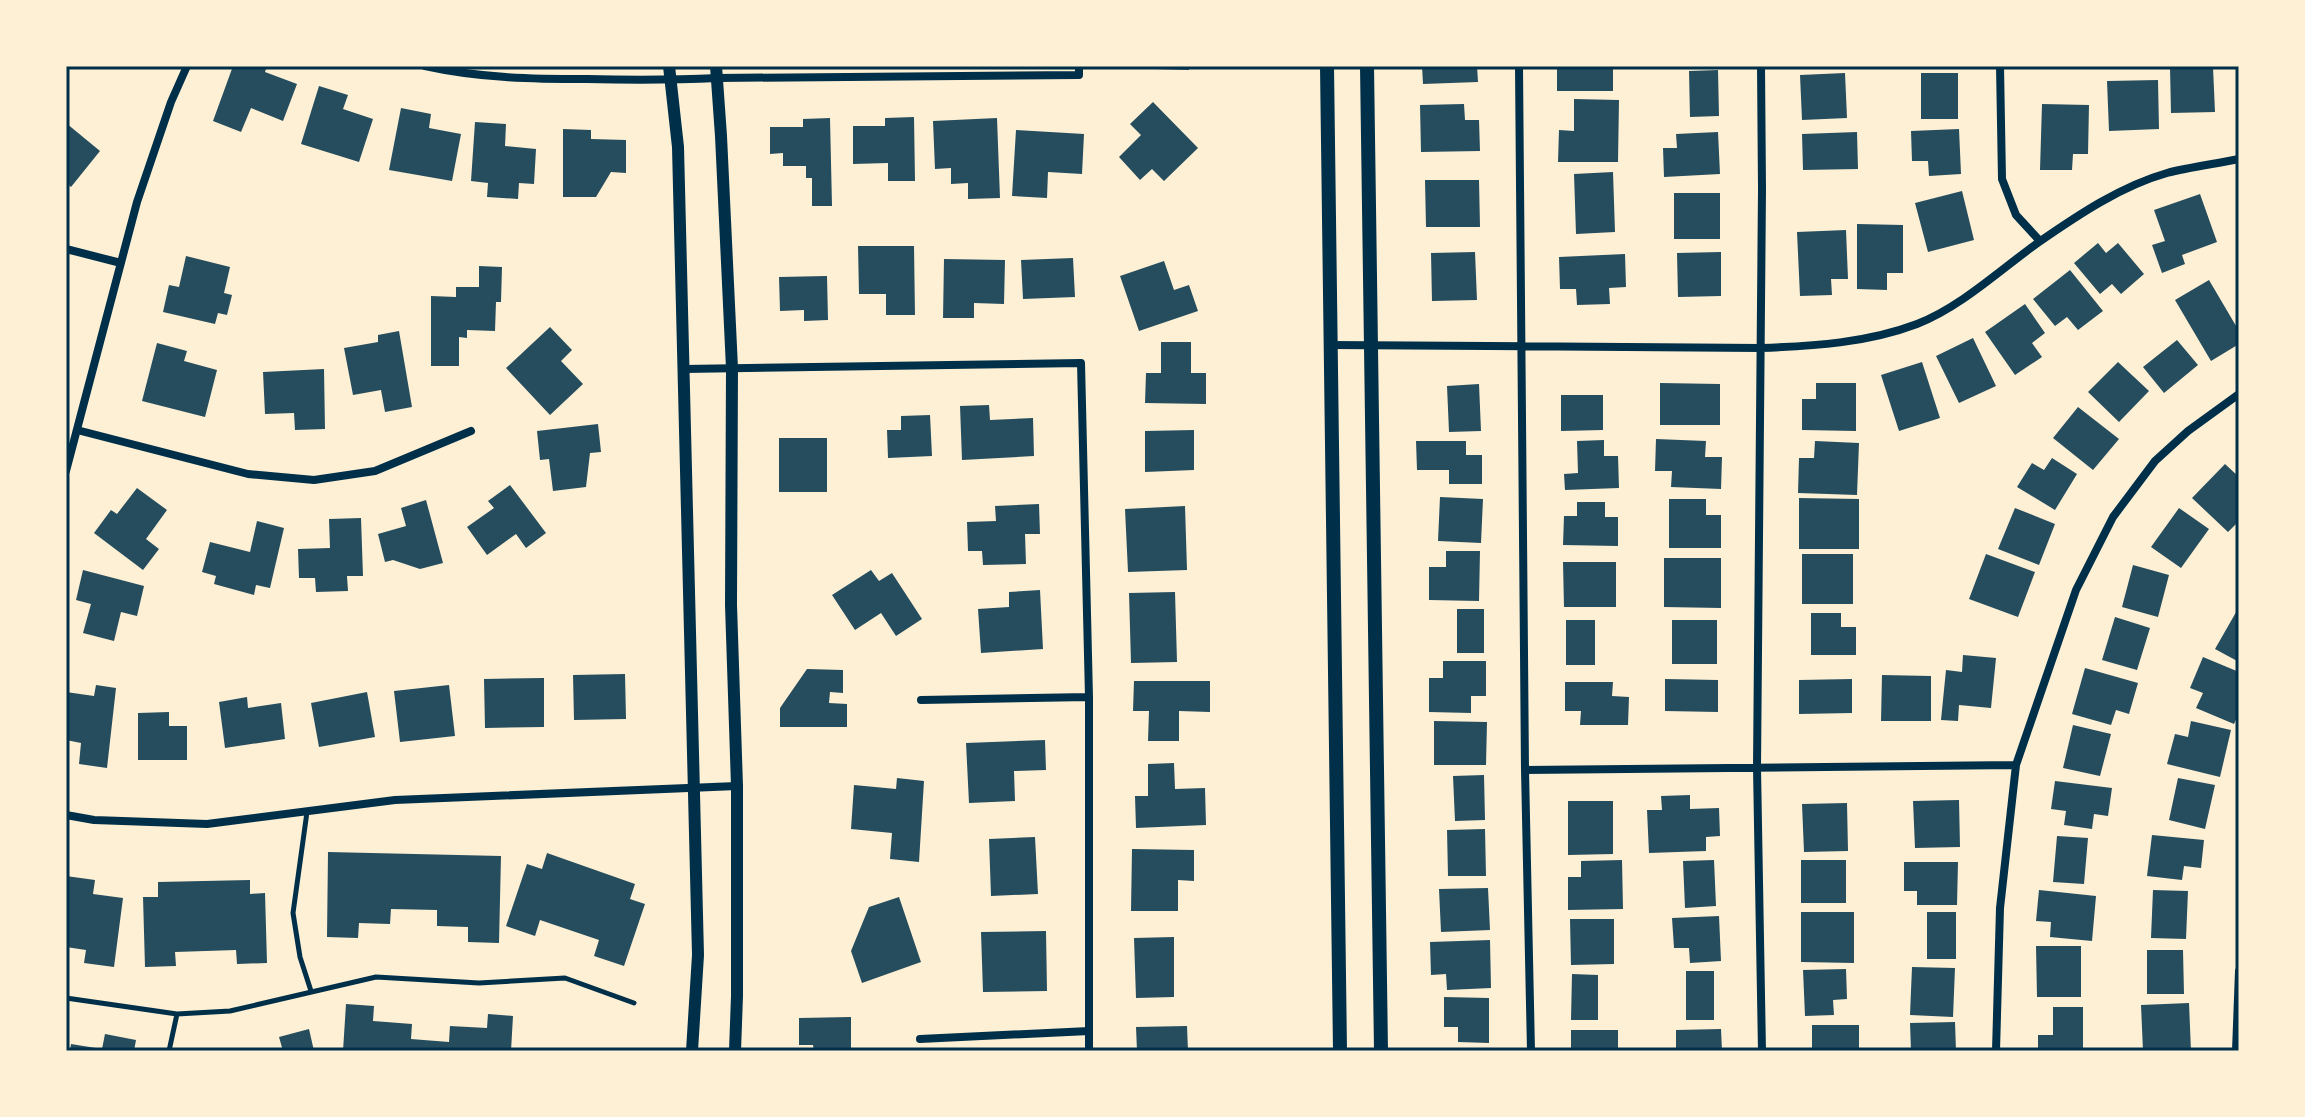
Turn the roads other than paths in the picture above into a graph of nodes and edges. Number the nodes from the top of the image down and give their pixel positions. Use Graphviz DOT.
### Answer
graph roads {
  1 [pos="187,66"];
  2 [pos="425,66"];
  3 [pos="669,66"];
  4 [pos="1327,66"];
  5 [pos="1367,66"];
  6 [pos="1519,66"];
  7 [pos="1761,66"];
  8 [pos="2000,66"];
  9 [pos="1079,70"];
  10 [pos="717,72"];
  11 [pos="671,80"];
  12 [pos="2239,159"];
  13 [pos="2040,241"];
  14 [pos="66,249"];
  15 [pos="121,263"];
  16 [pos="1330,345"];
  17 [pos="1370,345"];
  18 [pos="1521,345"];
  19 [pos="1761,348"];
  20 [pos="732,368"];
  21 [pos="684,369"];
  22 [pos="2239,394"];
  23 [pos="77,430"];
  24 [pos="471,431"];
  25 [pos="66,471"];
  26 [pos="1089,697"];
  27 [pos="921,700"];
  28 [pos="2016,765"];
  29 [pos="1757,768"];
  30 [pos="1525,770"];
  31 [pos="737,786"];
  32 [pos="694,787"];
  33 [pos="307,811"];
  34 [pos="66,815"];
  35 [pos="2239,971"];
  36 [pos="311,991"];
  37 [pos="66,998"];
  38 [pos="634,1003"];
  39 [pos="177,1014"];
  40 [pos="1089,1031"];
  41 [pos="920,1039"];
  42 [pos="169,1051"];
  43 [pos="692,1051"];
  44 [pos="735,1051"];
  45 [pos="1089,1051"];
  46 [pos="1340,1051"];
  47 [pos="1381,1051"];
  48 [pos="1531,1051"];
  49 [pos="1762,1051"];
  50 [pos="1996,1051"];
  51 [pos="2236,1051"];
  1 -- 15 [label="street"];
  2 -- 11 [label="street"];
  3 -- 11 [label="street"];
  4 -- 16 [label="main road"];
  5 -- 17 [label="main road"];
  6 -- 18 [label="street"];
  7 -- 19 [label="street"];
  8 -- 13 [label="street"];
  9 -- 10 [label="street"];
  10 -- 11 [label="street"];
  10 -- 20 [label="street"];
  11 -- 21 [label="street"];
  12 -- 13 [label="street"];
  13 -- 19 [label="street"];
  14 -- 15 [label="street"];
  15 -- 23 [label="street"];
  16 -- 17 [label="street"];
  16 -- 46 [label="main road"];
  17 -- 18 [label="street"];
  17 -- 47 [label="main road"];
  18 -- 19 [label="street"];
  18 -- 30 [label="street"];
  19 -- 29 [label="street"];
  20 -- 21 [label="street"];
  20 -- 26 [label="street"];
  20 -- 31 [label="street"];
  21 -- 32 [label="street"];
  22 -- 28 [label="street"];
  23 -- 24 [label="street"];
  23 -- 25 [label="street"];
  26 -- 27 [label="street"];
  26 -- 40 [label="street"];
  28 -- 29 [label="street"];
  28 -- 50 [label="street"];
  29 -- 30 [label="street"];
  29 -- 49 [label="street"];
  30 -- 48 [label="street"];
  31 -- 32 [label="street"];
  31 -- 44 [label="street"];
  32 -- 33 [label="street"];
  32 -- 43 [label="street"];
  33 -- 34 [label="street"];
  33 -- 36 [label="lane"];
  35 -- 51 [label="street"];
  36 -- 38 [label="lane"];
  36 -- 39 [label="lane"];
  37 -- 39 [label="lane"];
  39 -- 42 [label="lane"];
  40 -- 41 [label="street"];
  40 -- 45 [label="street"];
}
